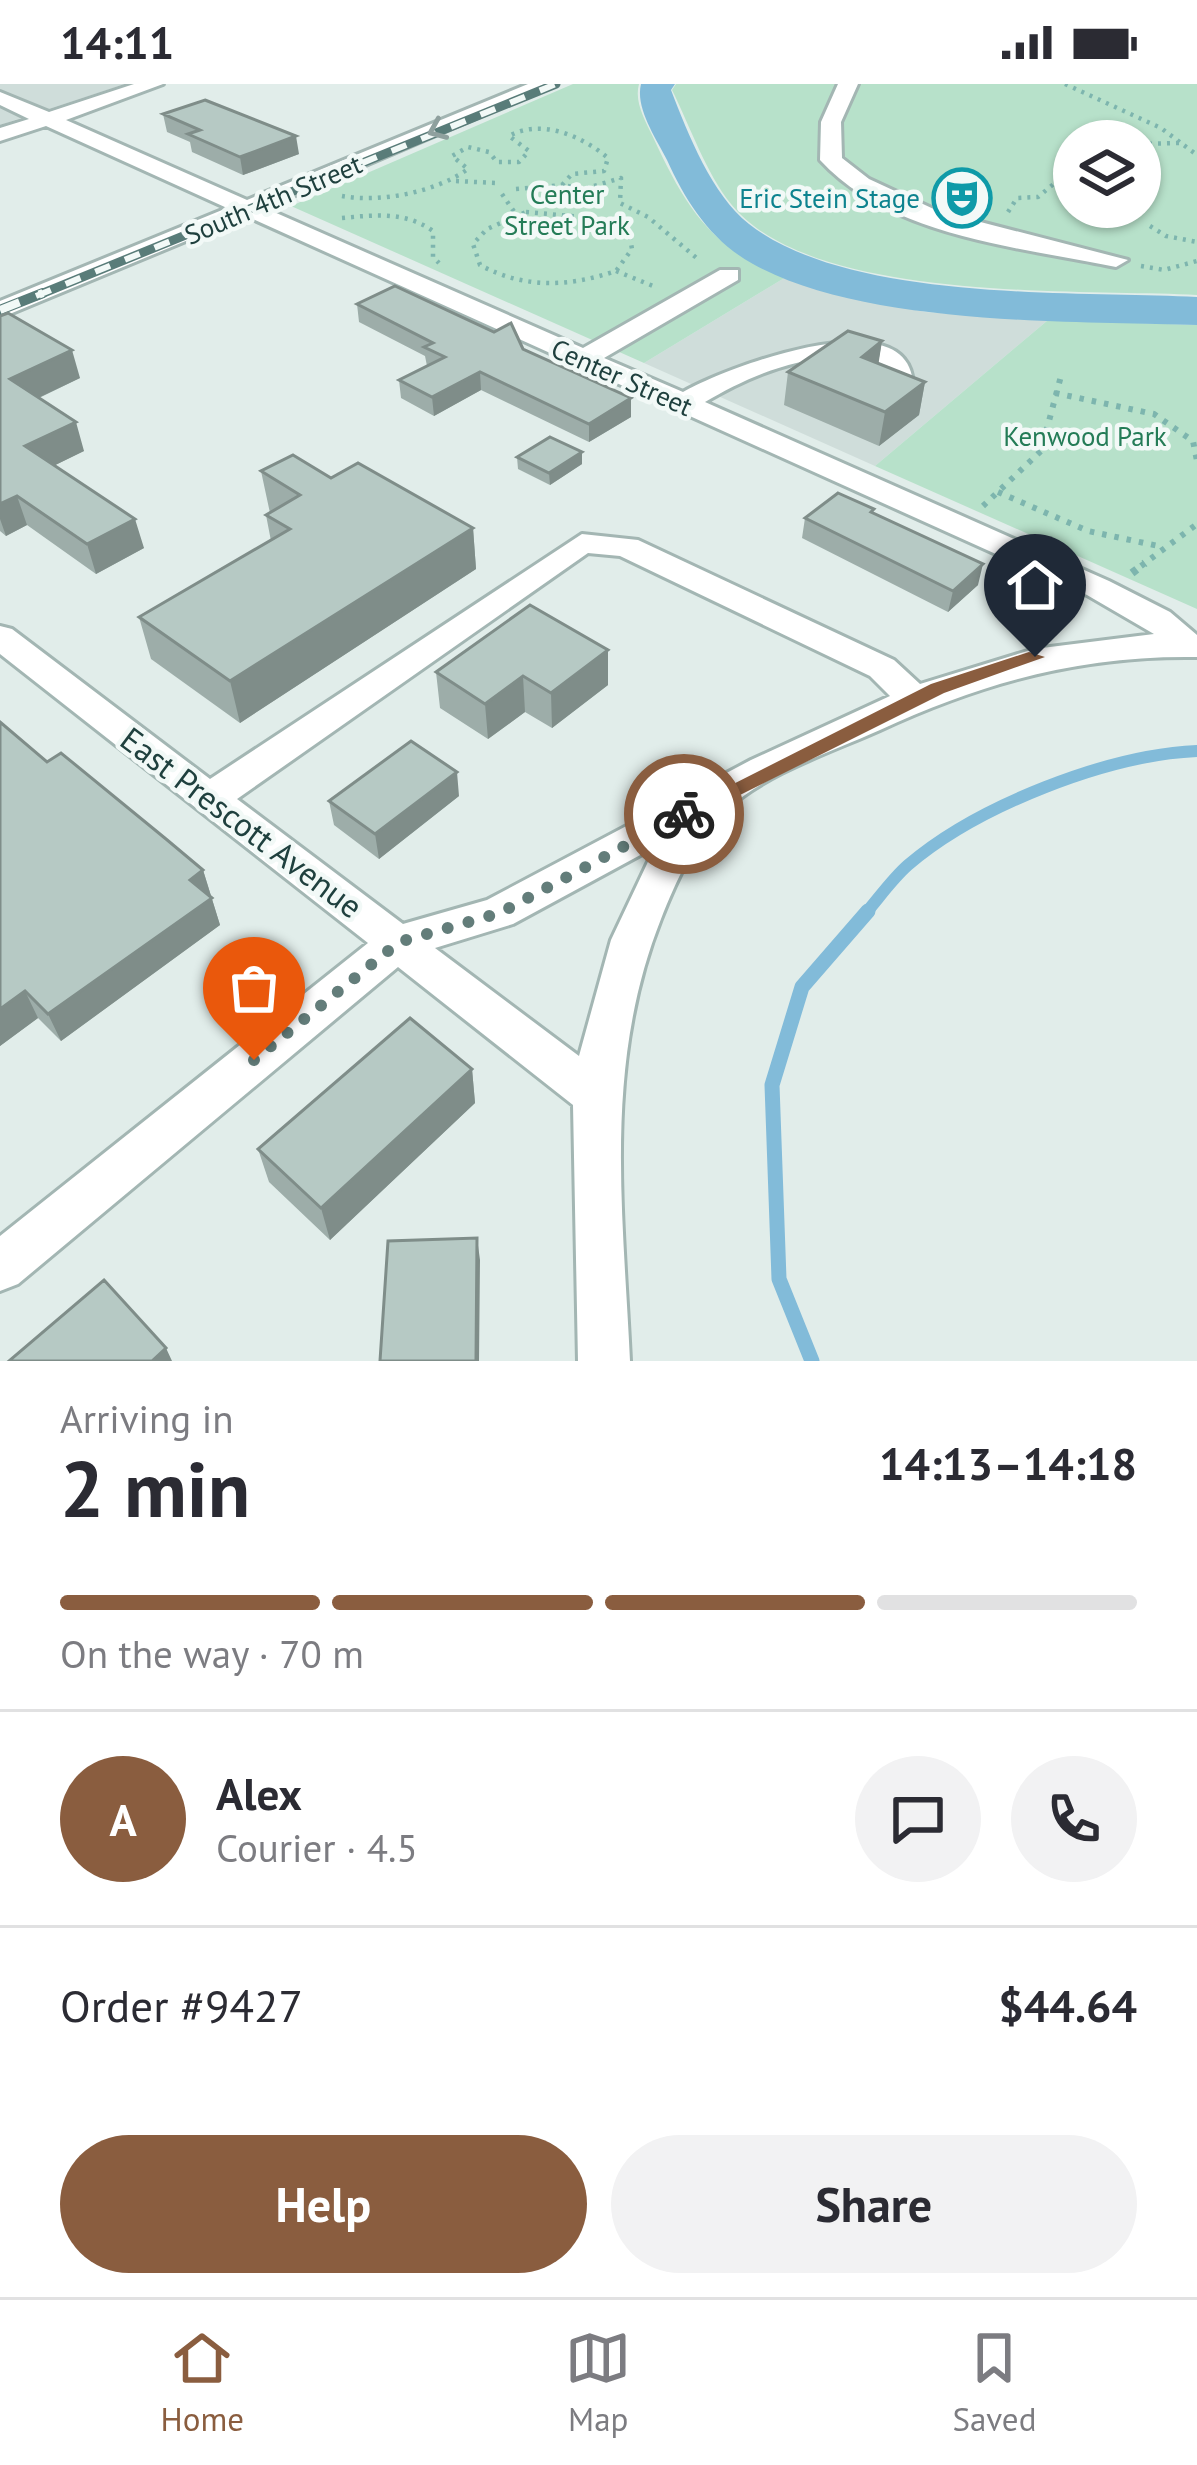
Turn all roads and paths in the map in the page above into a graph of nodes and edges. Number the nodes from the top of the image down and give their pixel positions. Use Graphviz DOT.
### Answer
graph roads {
  1 [pos="153,84"];
  2 [pos="545,84"];
  3 [pos="848,84"];
  4 [pos="1066,84"];
  5 [pos="0,98"];
  6 [pos="49,119"];
  7 [pos="0,135"];
  8 [pos="1161,143"];
  9 [pos="1181,143"];
  10 [pos="1197,155"];
  11 [pos="455,181"];
  12 [pos="496,184"];
  13 [pos="562,184"];
  14 [pos="1053,184"];
  15 [pos="516,189"];
  16 [pos="335,194"];
  17 [pos="502,194"];
  18 [pos="250,210"];
  19 [pos="332,216"];
  20 [pos="517,216"];
  21 [pos="1153,228"];
  22 [pos="994,233"];
  23 [pos="1197,242"];
  24 [pos="1116,260"];
  25 [pos="1197,261"];
  26 [pos="442,265"];
  27 [pos="616,271"];
  28 [pos="729,274"];
  29 [pos="686,299"];
  30 [pos="0,310"];
  31 [pos="583,359"];
  32 [pos="1061,376"];
  33 [pos="882,387"];
  34 [pos="1055,393"];
  35 [pos="682,404"];
  36 [pos="1197,461"];
  37 [pos="998,491"];
  38 [pos="1197,524"];
  39 [pos="960,527"];
  40 [pos="1163,548"];
  41 [pos="1098,589"];
  42 [pos="1,640"];
  43 [pos="1192,646"];
  44 [pos="914,699"];
  45 [pos="210,797"];
  46 [pos="712,799"];
  47 [pos="399,942"];
  48 [pos="596,1096"];
  49 [pos="0,1267"];
  50 [pos="604,1361"];
  1 -- 6 [label="street"];
  2 -- 18 [label="street, South 4th Street, one-way"];
  3 -- 22 [label="street"];
  4 -- 9 [label="path"];
  5 -- 6 [label="street, Center Street"];
  6 -- 7 [label="street"];
  6 -- 18 [label="street, Center Street"];
  8 -- 9 [label="path"];
  9 -- 10 [label="path"];
  11 -- 12 [label="path"];
  11 -- 13 [label="path"];
  11 -- 16 [label="path"];
  13 -- 15 [label="path"];
  13 -- 28 [label="path"];
  14 -- 22 [label="path"];
  17 -- 20 [label="path"];
  18 -- 30 [label="street, South 4th Street"];
  18 -- 31 [label="street, Center Street"];
  19 -- 26 [label="path"];
  20 -- 27 [label="path"];
  20 -- 27 [label="path"];
  21 -- 23 [label="path"];
  22 -- 24 [label="street"];
  24 -- 25 [label="path"];
  27 -- 29 [label="path"];
  28 -- 29 [label="street"];
  29 -- 31 [label="street"];
  31 -- 35 [label="street, Center Street"];
  32 -- 34 [label="path"];
  33 -- 35 [label="street"];
  34 -- 36 [label="path"];
  34 -- 37 [label="path"];
  35 -- 39 [label="street, Center Street"];
  37 -- 39 [label="path"];
  37 -- 40 [label="path"];
  38 -- 40 [label="path"];
  39 -- 41 [label="street, Center Street"];
  40 -- 41 [label="path"];
  41 -- 43 [label="street, Center Street"];
  42 -- 45 [label="street, East Prescott Avenue"];
  43 -- 44 [label="street"];
  44 -- 45 [label="street"];
  44 -- 46 [label="street"];
  45 -- 47 [label="street, East Prescott Avenue"];
  46 -- 47 [label="street"];
  46 -- 48 [label="street"];
  47 -- 48 [label="street, East Prescott Avenue"];
  47 -- 49 [label="street"];
  48 -- 50 [label="street"];
}
